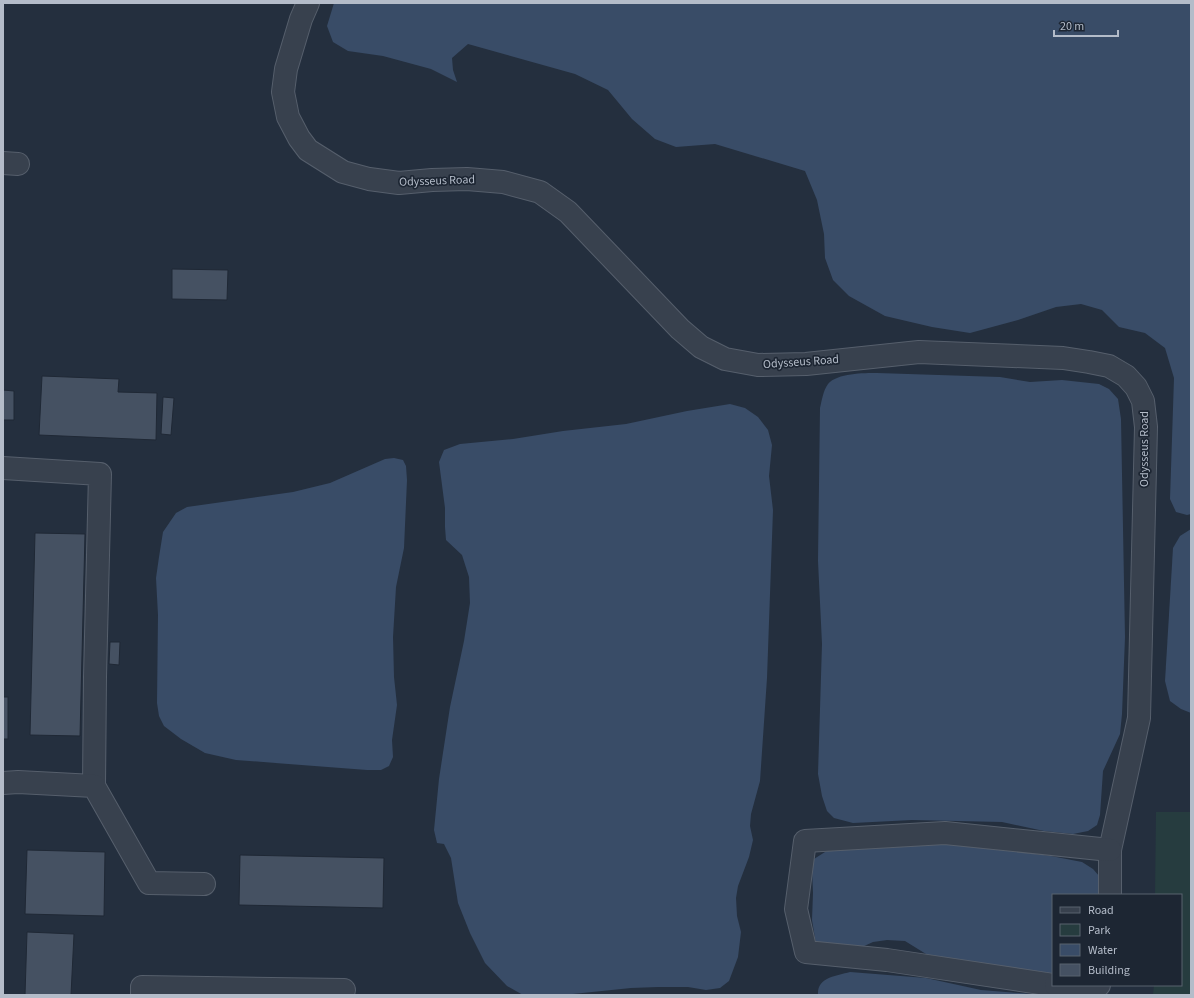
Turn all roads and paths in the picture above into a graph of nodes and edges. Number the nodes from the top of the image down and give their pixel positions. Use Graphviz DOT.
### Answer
graph roads {
  1 [pos="308,3"];
  2 [pos="7,468"];
  3 [pos="3,783"];
  4 [pos="94,786"];
  5 [pos="1110,850"];
  6 [pos="204,884"];
  7 [pos="1110,894"];
  8 [pos="1052,985"];
  9 [pos="1062,986"];
  10 [pos="1098,986"];
  11 [pos="344,990"];
  12 [pos="142,995"];
  1 -- 5 [label="street, Odysseus Road"];
  2 -- 4 [label="street"];
  3 -- 4 [label="street"];
  4 -- 6 [label="street"];
  5 -- 7 [label="street, Odysseus Road"];
  5 -- 8 [label="street"];
  9 -- 10 [label="street"];
  11 -- 12 [label="street"];
}
